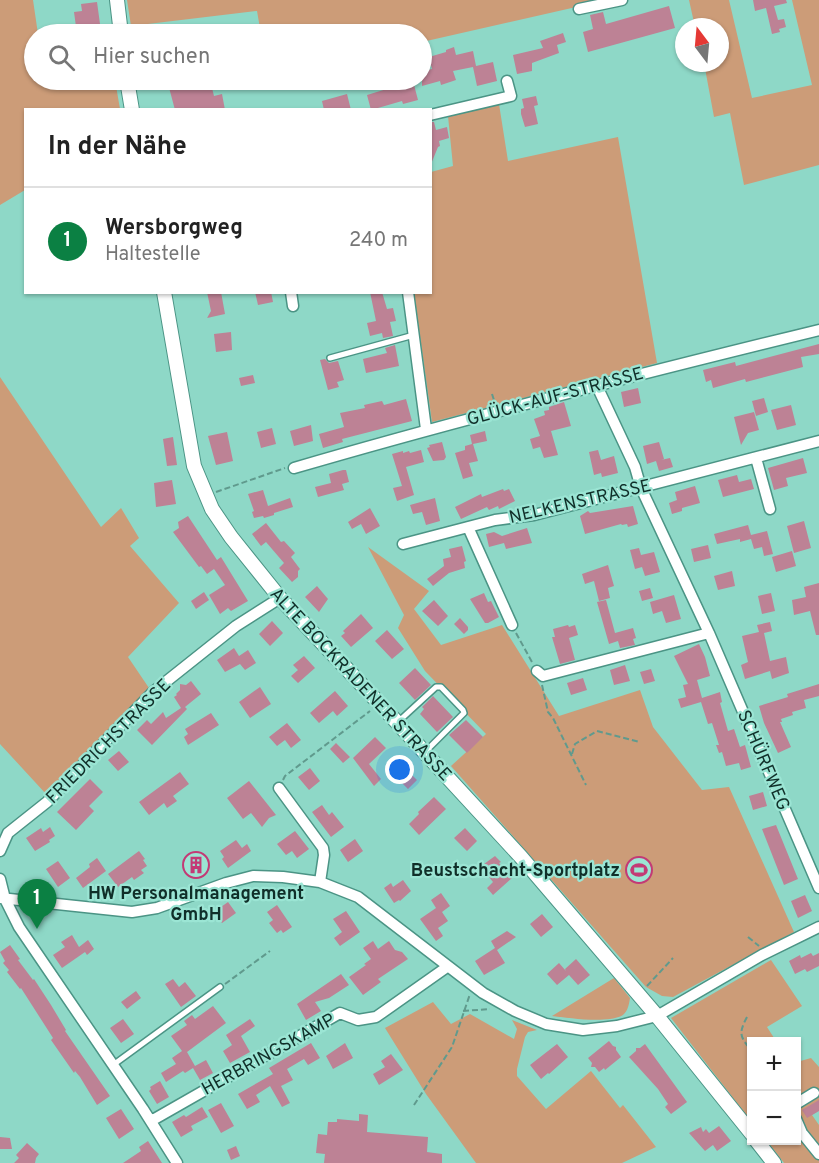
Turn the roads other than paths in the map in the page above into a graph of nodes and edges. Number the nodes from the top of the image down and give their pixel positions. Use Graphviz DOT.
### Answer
graph roads {
  1 [pos="117,0"];
  2 [pos="621,0"];
  3 [pos="579,9"];
  4 [pos="120,24"];
  5 [pos="507,81"];
  6 [pos="129,90"];
  7 [pos="132,108"];
  8 [pos="432,115"];
  9 [pos="164,294"];
  10 [pos="291,294"];
  11 [pos="408,294"];
  12 [pos="293,306"];
  13 [pos="819,330"];
  14 [pos="414,335"];
  15 [pos="330,358"];
  16 [pos="596,384"];
  17 [pos="426,429"];
  18 [pos="819,441"];
  19 [pos="756,458"];
  20 [pos="294,468"];
  21 [pos="641,488"];
  22 [pos="770,509"];
  23 [pos="468,527"];
  24 [pos="403,544"];
  25 [pos="280,598"];
  26 [pos="512,625"];
  27 [pos="709,633"];
  28 [pos="540,674"];
  29 [pos="398,722"];
  30 [pos="425,752"];
  31 [pos="279,789"];
  32 [pos="0,849"];
  33 [pos="0,879"];
  34 [pos="320,882"];
  35 [pos="819,888"];
  36 [pos="2,898"];
  37 [pos="819,927"];
  38 [pos="447,967"];
  39 [pos="220,987"];
  40 [pos="657,1016"];
  41 [pos="113,1065"];
  42 [pos="814,1093"];
  43 [pos="801,1101"];
  44 [pos="151,1121"];
  45 [pos="747,1128"];
  46 [pos="801,1131"];
  47 [pos="760,1145"];
  48 [pos="819,1154"];
  49 [pos="177,1163"];
  50 [pos="774,1163"];
  1 -- 4 [label="street"];
  2 -- 3 [label="street"];
  5 -- 8 [label="street"];
  6 -- 7 [label="street"];
  9 -- 25 [label="street, ALTE BOCKRADENER STRASSE"];
  10 -- 12 [label="street"];
  11 -- 14 [label="street"];
  13 -- 16 [label="street, GLÜCK-AUF-STRASSE"];
  14 -- 15 [label="lane"];
  14 -- 17 [label="street"];
  16 -- 17 [label="street, GLÜCK-AUF-STRASSE"];
  16 -- 21 [label="street, SCHÜRFWEG"];
  17 -- 20 [label="street, GLÜCK-AUF-STRASSE"];
  18 -- 19 [label="street, NELKENSTRASSE"];
  19 -- 21 [label="street, NELKENSTRASSE"];
  19 -- 22 [label="street"];
  21 -- 23 [label="street, NELKENSTRASSE"];
  21 -- 27 [label="street, SCHÜRFWEG"];
  23 -- 24 [label="street, NELKENSTRASSE"];
  23 -- 26 [label="street"];
  25 -- 29 [label="street, ALTE BOCKRADENER STRASSE"];
  25 -- 32 [label="street, FRIEDRICHSTRASSE"];
  27 -- 28 [label="street"];
  27 -- 35 [label="street, SCHÜRFWEG"];
  29 -- 30 [label="street, ALTE BOCKRADENER STRASSE"];
  29 -- 30 [label="lane"];
  30 -- 40 [label="street, ALTE BOCKRADENER STRASSE"];
  31 -- 34 [label="street"];
  33 -- 36 [label="street"];
  34 -- 36 [label="street"];
  34 -- 38 [label="street"];
  36 -- 41 [label="street"];
  37 -- 40 [label="street"];
  38 -- 40 [label="street"];
  38 -- 44 [label="street, HERBRINGSKAMP"];
  39 -- 41 [label="lane"];
  40 -- 45 [label="street, ALTE BOCKRADENER STRASSE"];
  41 -- 44 [label="street"];
  42 -- 43 [label="street"];
  44 -- 49 [label="street"];
  46 -- 48 [label="street"];
  47 -- 50 [label="street"];
}
